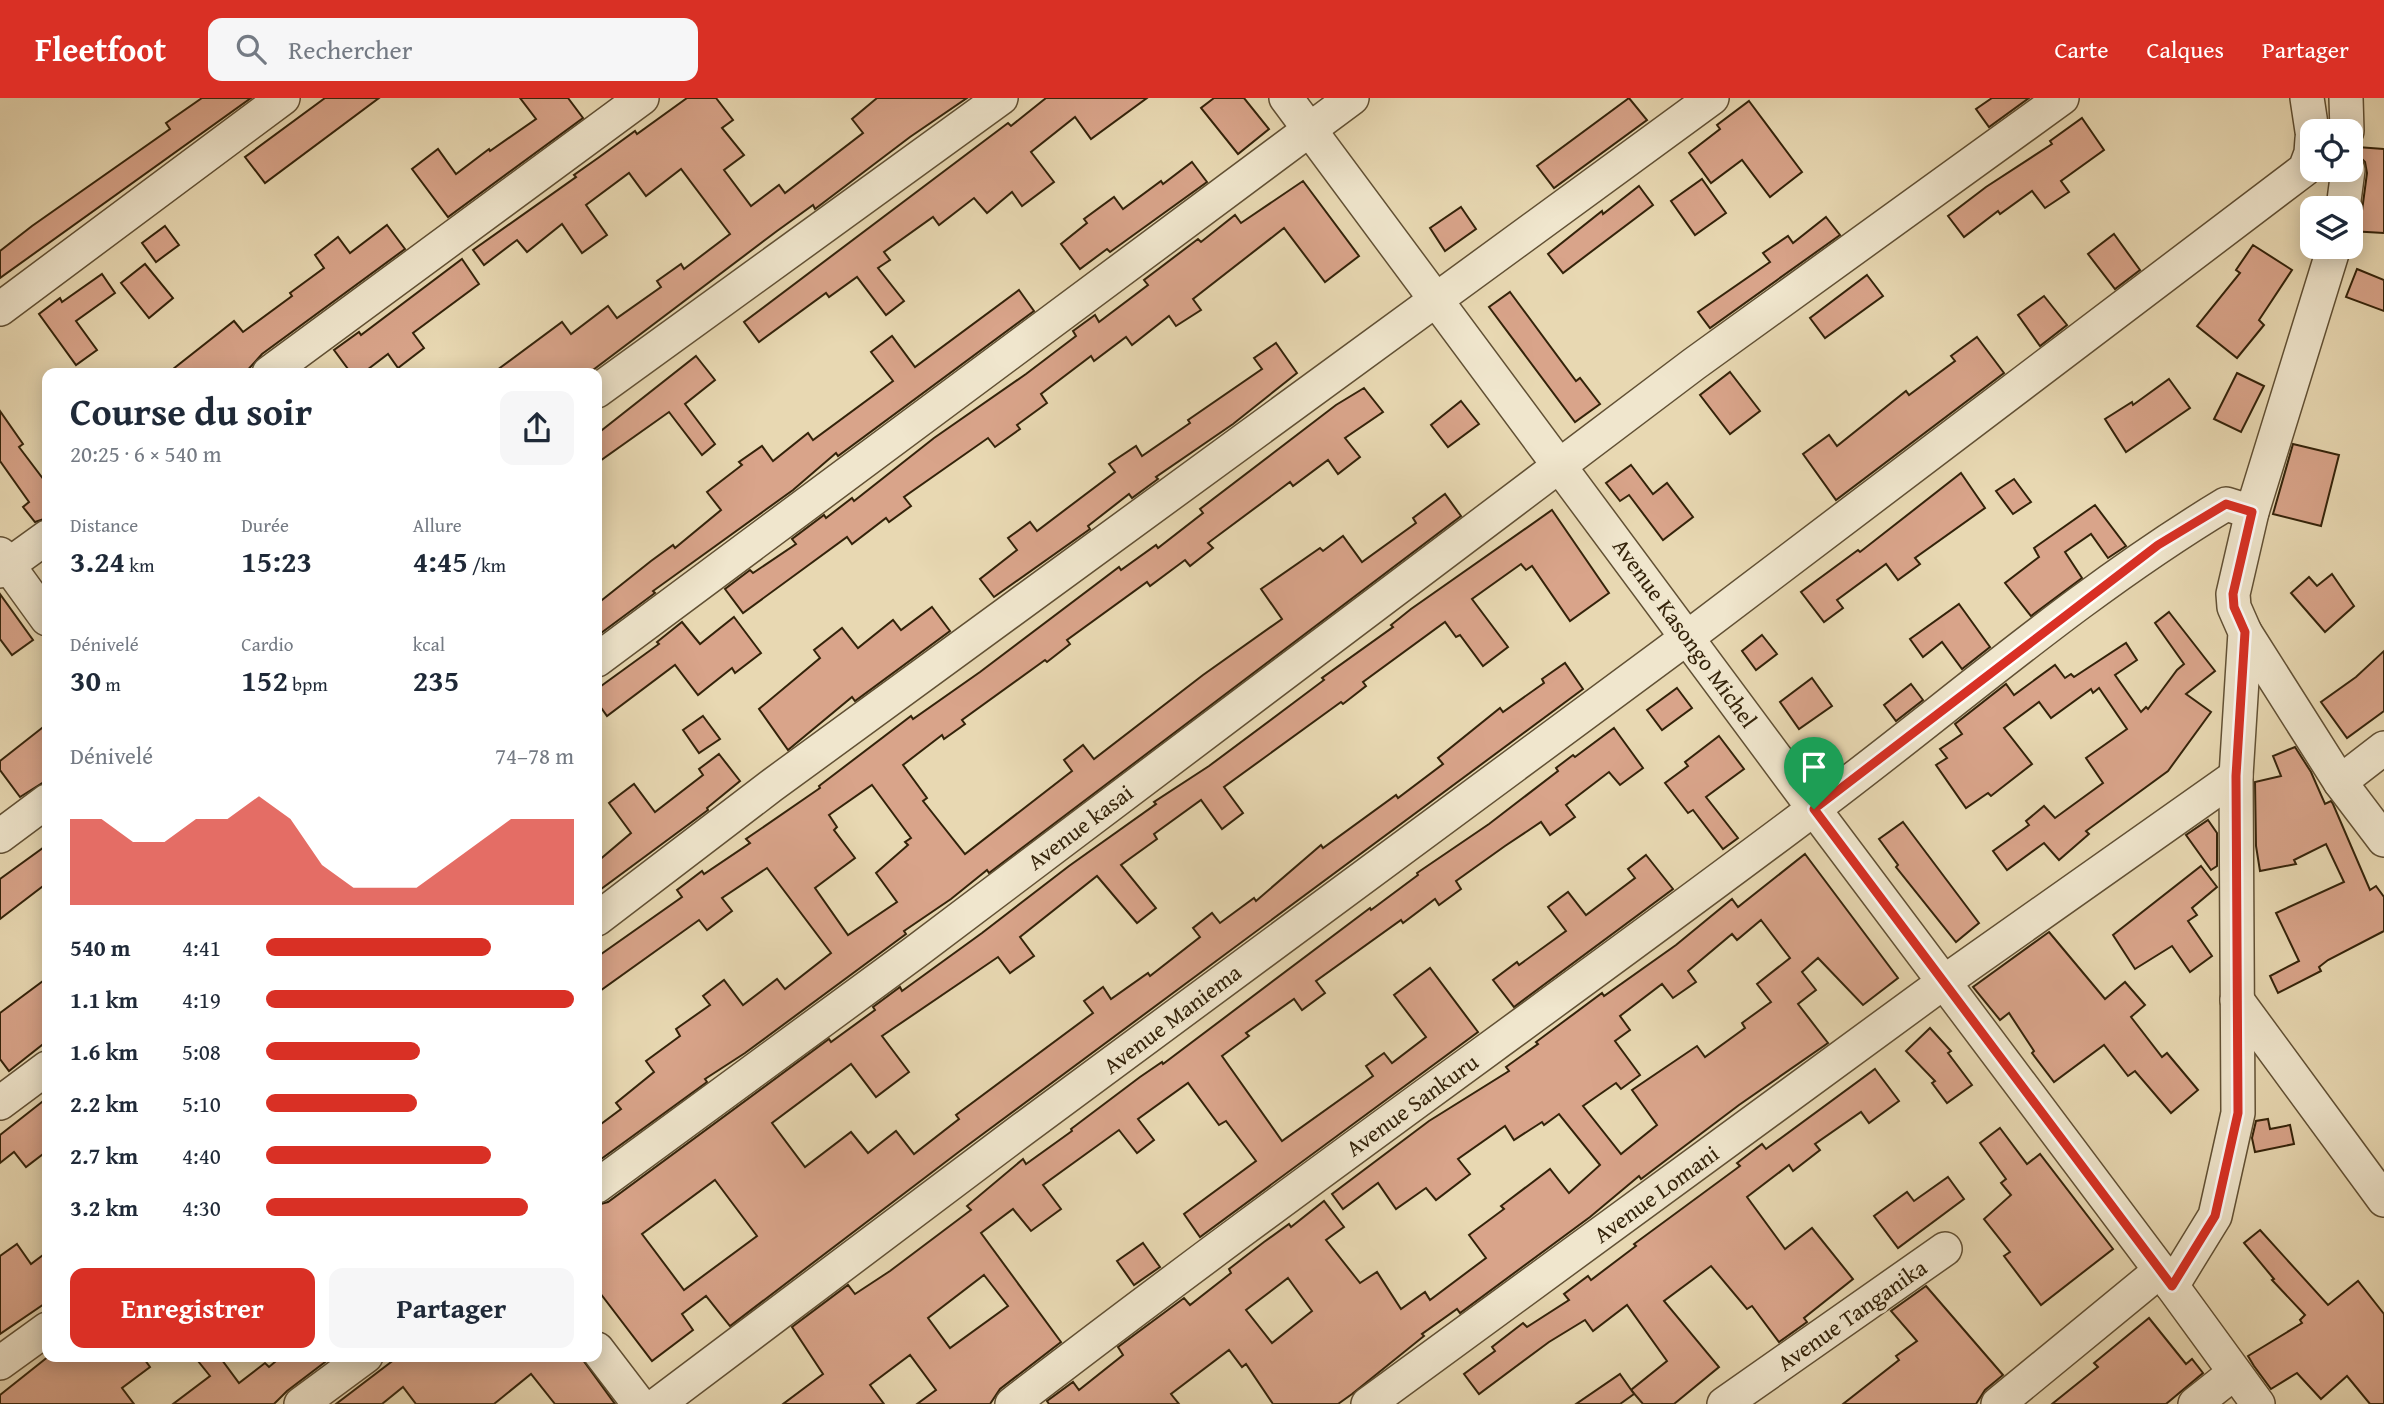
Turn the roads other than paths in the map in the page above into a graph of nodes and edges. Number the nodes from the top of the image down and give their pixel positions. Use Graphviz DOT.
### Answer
graph roads {
  1 [pos="283,98"];
  2 [pos="642,98"];
  3 [pos="1001,98"];
  4 [pos="1286,98"];
  5 [pos="1352,98"];
  6 [pos="1712,98"];
  7 [pos="2062,98"];
  8 [pos="2307,98"];
  9 [pos="2346,98"];
  10 [pos="2310,119"];
  11 [pos="2347,119"];
  12 [pos="1310,129"];
  13 [pos="2300,173"];
  14 [pos="2330,259"];
  15 [pos="1438,300"];
  16 [pos="0,309"];
  17 [pos="276,368"];
  18 [pos="602,387"];
  19 [pos="1561,465"];
  20 [pos="2239,508"];
  21 [pos="42,540"];
  22 [pos="3,564"];
  23 [pos="42,614"];
  24 [pos="2245,632"];
  25 [pos="1688,637"];
  26 [pos="602,656"];
  27 [pos="2384,748"];
  28 [pos="2236,776"];
  29 [pos="2340,782"];
  30 [pos="42,805"];
  31 [pos="1814,809"];
  32 [pos="0,836"];
  33 [pos="2384,840"];
  34 [pos="602,915"];
  35 [pos="1944,982"];
  36 [pos="2237,1000"];
  37 [pos="42,1072"];
  38 [pos="0,1103"];
  39 [pos="602,1182"];
  40 [pos="2384,1200"];
  41 [pos="1945,1249"];
  42 [pos="2166,1278"];
  43 [pos="42,1333"];
  44 [pos="602,1356"];
  45 [pos="358,1362"];
  46 [pos="0,1363"];
  47 [pos="2234,1373"];
  48 [pos="302,1404"];
  49 [pos="639,1404"];
  50 [pos="658,1404"];
  51 [pos="1012,1404"];
  52 [pos="1368,1404"];
  53 [pos="1724,1404"];
  54 [pos="1998,1404"];
  55 [pos="2195,1404"];
  56 [pos="2258,1404"];
  1 -- 16 [label="street"];
  2 -- 17 [label="street"];
  3 -- 18 [label="street"];
  4 -- 12 [label="street, Avenue Kasongo Michel"];
  5 -- 12 [label="street"];
  6 -- 15 [label="street"];
  7 -- 19 [label="street, Avenue kasai"];
  8 -- 10 [label="street"];
  9 -- 11 [label="street"];
  12 -- 15 [label="street, Avenue Kasongo Michel"];
  12 -- 26 [label="street"];
  13 -- 25 [label="street, Avenue Maniema"];
  14 -- 20 [label="street"];
  15 -- 19 [label="street, Avenue Kasongo Michel"];
  15 -- 34 [label="street"];
  19 -- 25 [label="street, Avenue Kasongo Michel"];
  19 -- 39 [label="street, Avenue kasai"];
  20 -- 24 [label="street"];
  20 -- 31 [label="street, Avenue Sankuru"];
  21 -- 22 [label="street"];
  22 -- 23 [label="street"];
  24 -- 28 [label="street"];
  24 -- 29 [label="street"];
  25 -- 31 [label="street, Avenue Kasongo Michel"];
  25 -- 50 [label="street, Avenue Maniema"];
  27 -- 29 [label="street"];
  28 -- 35 [label="street, Avenue Lomani"];
  28 -- 36 [label="street"];
  29 -- 33 [label="street"];
  30 -- 32 [label="street"];
  31 -- 35 [label="street, Avenue Kasongo Michel"];
  31 -- 51 [label="street, Avenue Sankuru"];
  35 -- 42 [label="street, Avenue Kasongo Michel"];
  35 -- 52 [label="street, Avenue Lomani"];
  36 -- 40 [label="street"];
  36 -- 42 [label="street"];
  37 -- 38 [label="street"];
  41 -- 53 [label="street, Avenue Tanganika"];
  42 -- 47 [label="street, Avenue Kasongo Michel"];
  42 -- 54 [label="street"];
  43 -- 46 [label="street"];
  44 -- 49 [label="street"];
  45 -- 48 [label="street"];
  47 -- 55 [label="street"];
  47 -- 56 [label="street, Avenue Kasongo Michel"];
}
